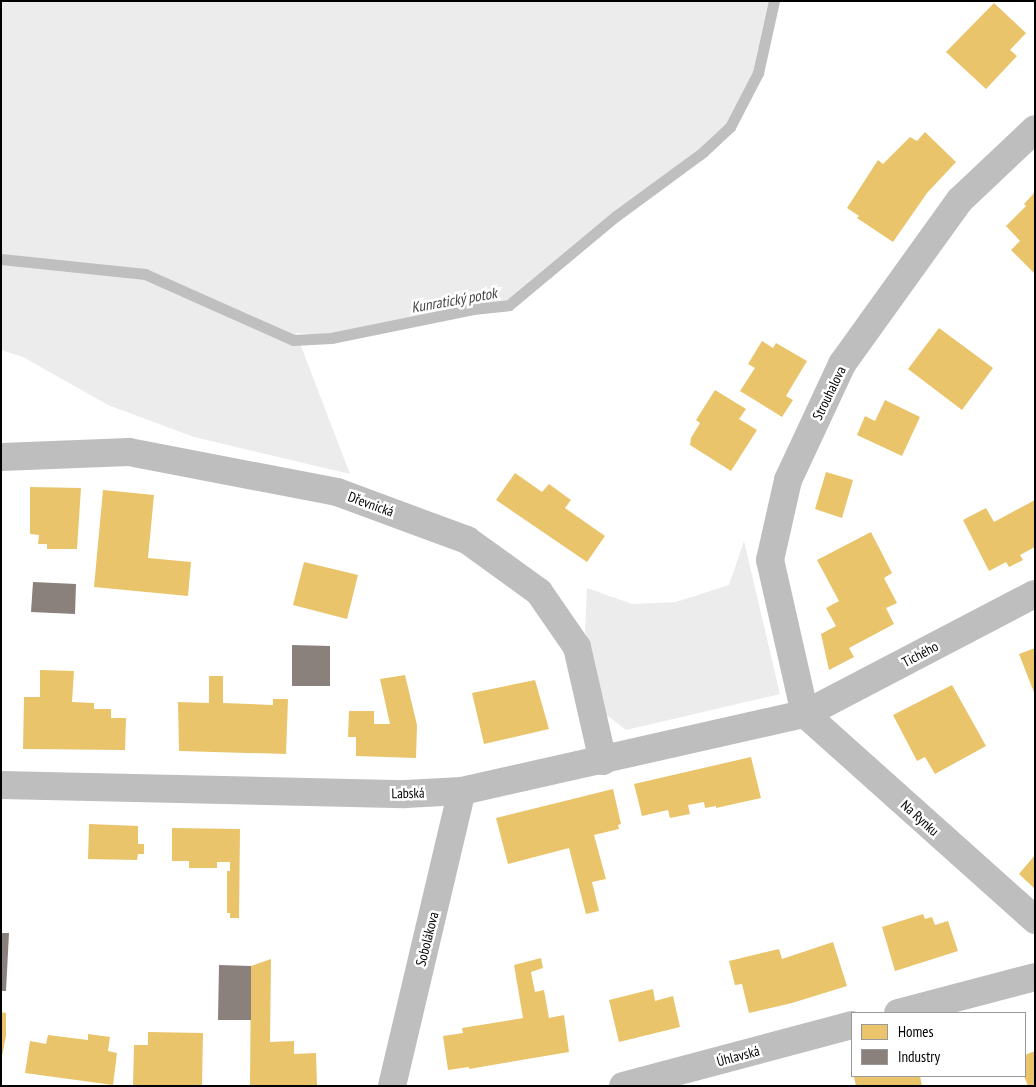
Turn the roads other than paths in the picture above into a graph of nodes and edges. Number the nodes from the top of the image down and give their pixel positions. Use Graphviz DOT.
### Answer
graph roads {
  1 [pos="1035,129"];
  2 [pos="1,457"];
  3 [pos="1035,594"];
  4 [pos="805,714"];
  5 [pos="603,761"];
  6 [pos="1,785"];
  7 [pos="462,792"];
  8 [pos="1035,920"];
  9 [pos="1035,977"];
  10 [pos="902,1012"];
  11 [pos="851,1025"];
  12 [pos="392,1086"];
  13 [pos="623,1086"];
  1 -- 4 [label="street, Strouhalova"];
  2 -- 5 [label="street, Dřevnická"];
  3 -- 4 [label="street, Tichého"];
  4 -- 5 [label="street, Labská"];
  4 -- 8 [label="street, Na Rynku"];
  5 -- 7 [label="street, Labská"];
  6 -- 7 [label="street, Labská"];
  7 -- 12 [label="street, Sobolákova"];
  9 -- 10 [label="street"];
  11 -- 13 [label="street, Úhlavská"];
}
